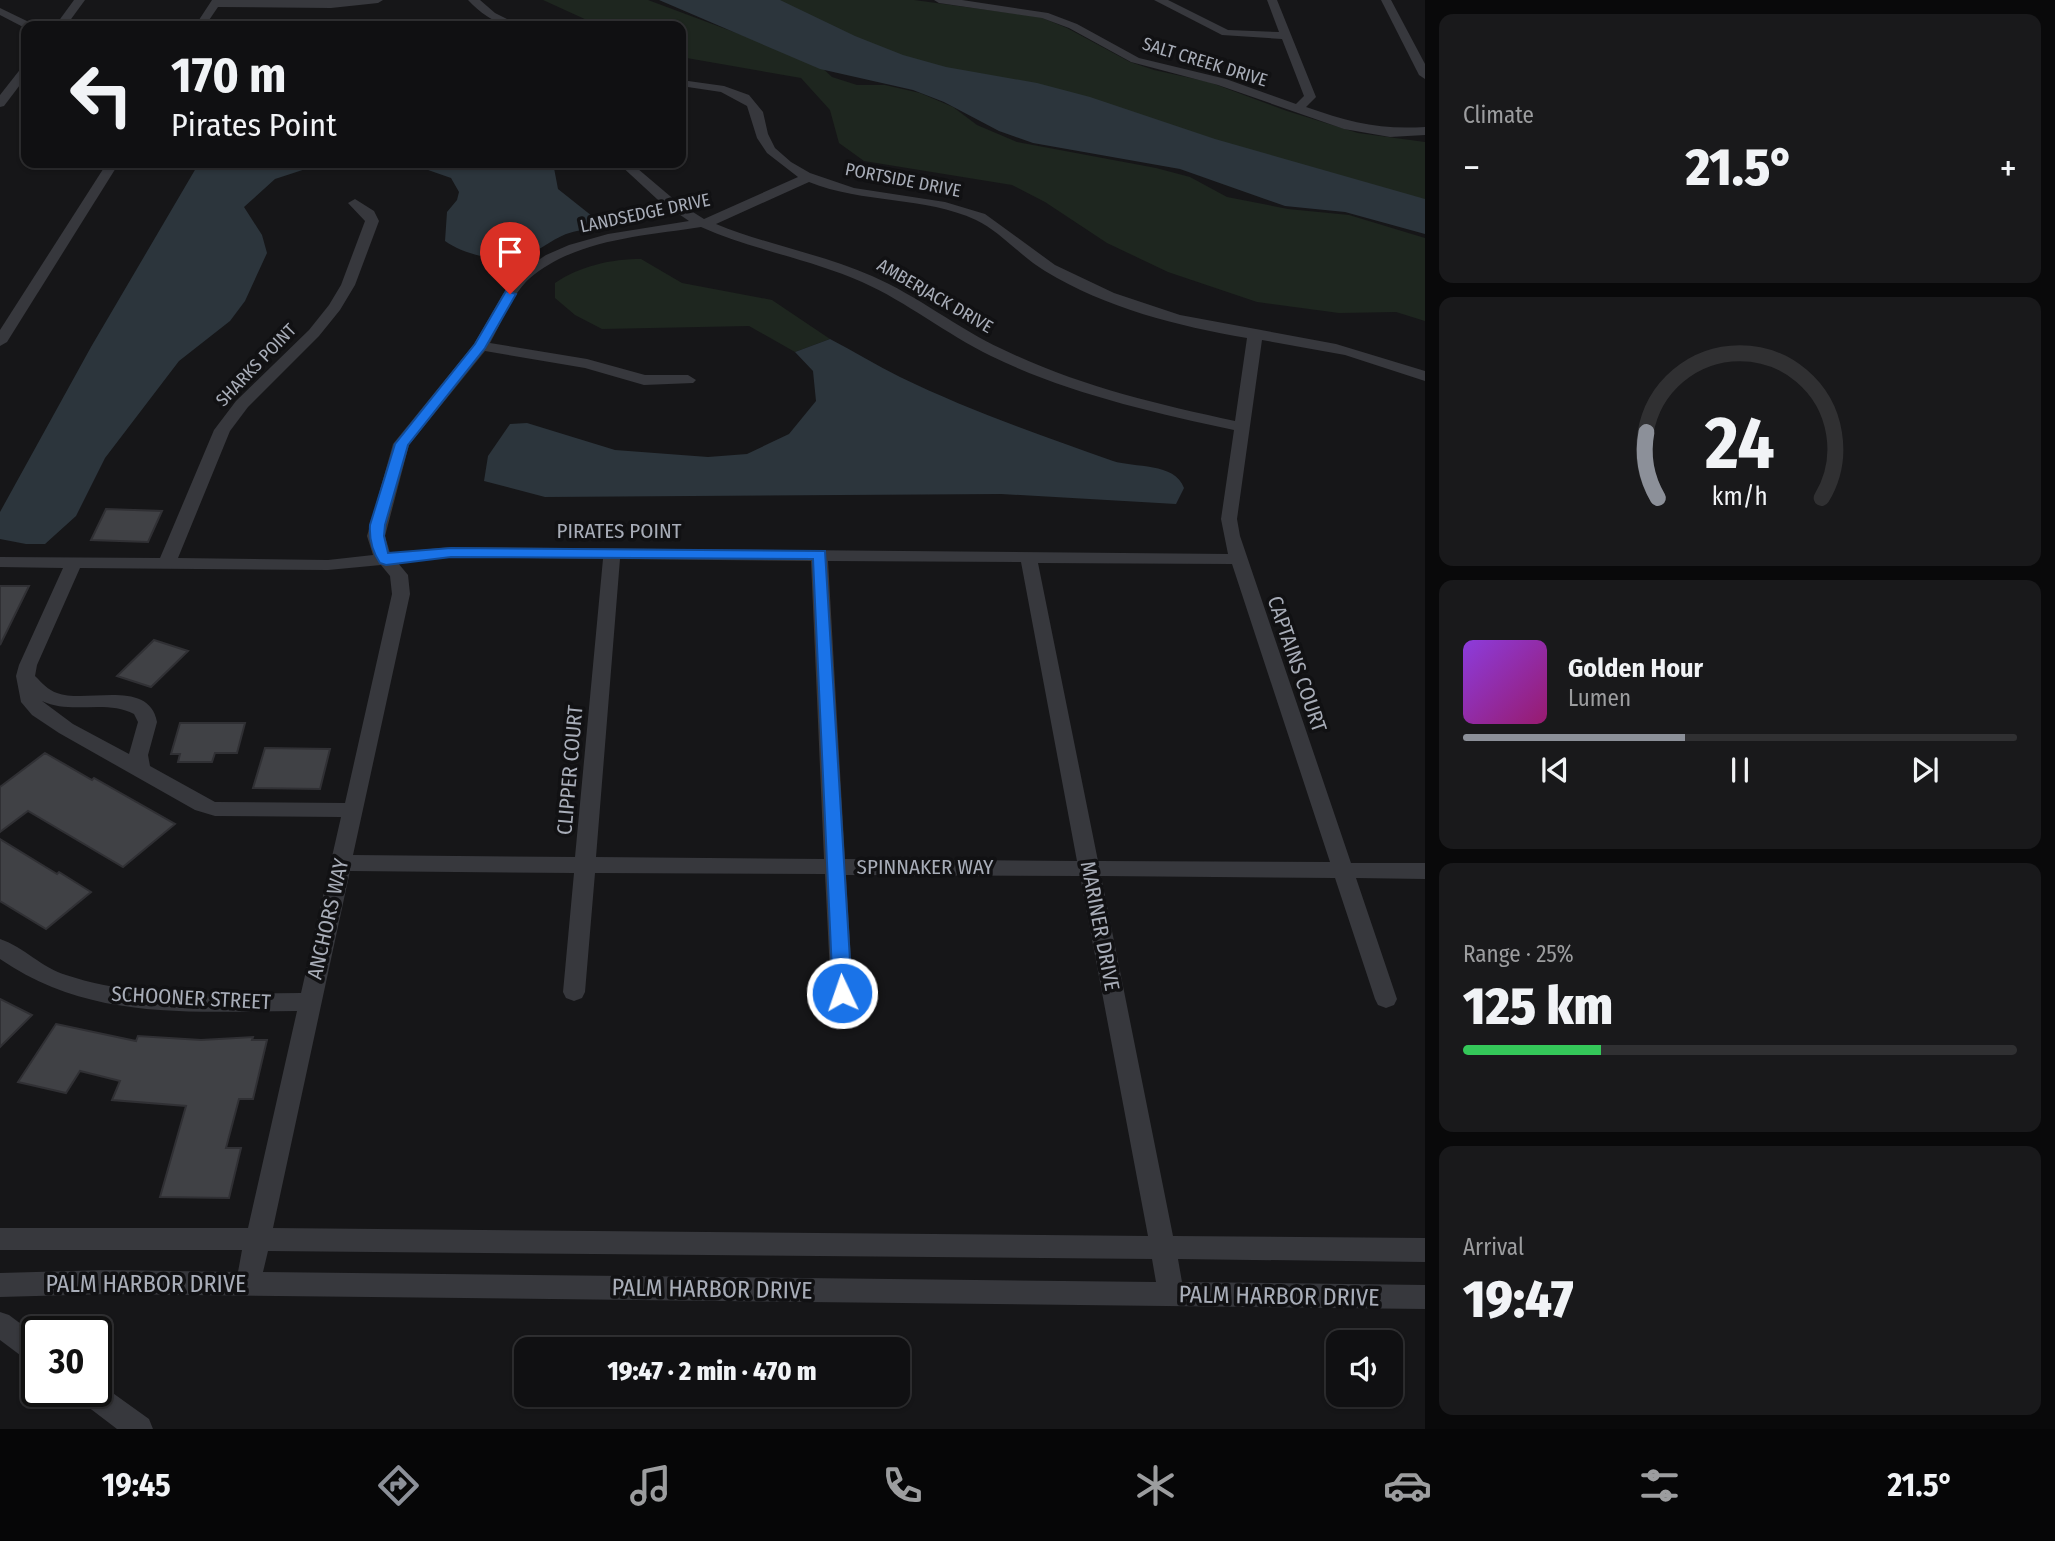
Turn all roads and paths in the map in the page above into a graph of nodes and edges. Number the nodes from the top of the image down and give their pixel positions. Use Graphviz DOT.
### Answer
graph roads {
  1 [pos="80,0"];
  2 [pos="378,0"];
  3 [pos="473,0"];
  4 [pos="939,0"];
  5 [pos="1159,0"];
  6 [pos="1272,0"];
  7 [pos="1386,0"];
  8 [pos="215,2"];
  9 [pos="0,12"];
  10 [pos="64,21"];
  11 [pos="203,21"];
  12 [pos="504,21"];
  13 [pos="21,22"];
  14 [pos="1284,36"];
  15 [pos="1425,75"];
  16 [pos="21,76"];
  17 [pos="686,84"];
  18 [pos="0,103"];
  19 [pos="1297,110"];
  20 [pos="1425,131"];
  21 [pos="110,168"];
  22 [pos="630,168"];
  23 [pos="809,177"];
  24 [pos="355,202"];
  25 [pos="703,224"];
  26 [pos="1255,335"];
  27 [pos="0,342"];
  28 [pos="481,345"];
  29 [pos="1425,376"];
  30 [pos="688,380"];
  31 [pos="1243,427"];
  32 [pos="612,553"];
  33 [pos="820,555"];
  34 [pos="1028,556"];
  35 [pos="1238,559"];
  36 [pos="386,560"];
  37 [pos="0,562"];
  38 [pos="74,562"];
  39 [pos="167,563"];
  40 [pos="25,676"];
  41 [pos="142,770"];
  42 [pos="353,810"];
  43 [pos="341,863"];
  44 [pos="584,864"];
  45 [pos="836,866"];
  46 [pos="1088,868"];
  47 [pos="1342,870"];
  48 [pos="1425,871"];
  49 [pos="0,948"];
  50 [pos="574,992"];
  51 [pos="842,993"];
  52 [pos="1386,999"];
  53 [pos="309,1002"];
  54 [pos="0,1239"];
  55 [pos="258,1239"];
  56 [pos="1163,1247"];
  57 [pos="1425,1250"];
  58 [pos="248,1283"];
  59 [pos="0,1285"];
  60 [pos="1172,1295"];
  61 [pos="1425,1297"];
  62 [pos="0,1324"];
  63 [pos="21,1340"];
  64 [pos="110,1407"];
  65 [pos="139,1429"];
  1 -- 10 [label="street"];
  2 -- 8 [label="street"];
  3 -- 12 [label="street"];
  4 -- 19 [label="street, SALT CREEK DRIVE"];
  5 -- 14 [label="street"];
  6 -- 14 [label="street"];
  7 -- 15 [label="street"];
  8 -- 11 [label="street"];
  9 -- 13 [label="street"];
  14 -- 19 [label="street"];
  16 -- 18 [label="street"];
  17 -- 23 [label="street, PORTSIDE DRIVE"];
  19 -- 20 [label="street, SALT CREEK DRIVE"];
  21 -- 27 [label="street"];
  22 -- 25 [label="street, AMBERJACK DRIVE"];
  23 -- 25 [label="street, LANDSEDGE DRIVE"];
  23 -- 26 [label="street, PORTSIDE DRIVE"];
  24 -- 39 [label="street, SHARKS POINT"];
  25 -- 28 [label="street, LANDSEDGE DRIVE"];
  25 -- 31 [label="street, AMBERJACK DRIVE"];
  26 -- 29 [label="street, PORTSIDE DRIVE"];
  26 -- 31 [label="street, CAPTAINS COURT"];
  28 -- 30 [label="street"];
  28 -- 36 [label="street, LANDSEDGE DRIVE"];
  31 -- 35 [label="street, CAPTAINS COURT"];
  32 -- 33 [label="street, PIRATES POINT"];
  32 -- 36 [label="street, PIRATES POINT"];
  32 -- 44 [label="street, CLIPPER COURT"];
  33 -- 34 [label="street, PIRATES POINT"];
  33 -- 45 [label="street"];
  34 -- 35 [label="street, PIRATES POINT"];
  34 -- 46 [label="street, MARINER DRIVE"];
  35 -- 47 [label="street, CAPTAINS COURT"];
  36 -- 39 [label="street, PIRATES POINT"];
  36 -- 42 [label="street, ANCHORS WAY"];
  37 -- 38 [label="street, PIRATES POINT"];
  38 -- 39 [label="street, PIRATES POINT"];
  38 -- 40 [label="street"];
  40 -- 41 [label="street"];
  40 -- 41 [label="street"];
  41 -- 42 [label="street"];
  42 -- 43 [label="street, ANCHORS WAY"];
  43 -- 44 [label="street, SPINNAKER WAY"];
  43 -- 53 [label="street, ANCHORS WAY"];
  44 -- 45 [label="street, SPINNAKER WAY"];
  44 -- 50 [label="street, CLIPPER COURT"];
  45 -- 46 [label="street, SPINNAKER WAY"];
  45 -- 51 [label="street"];
  46 -- 47 [label="street, SPINNAKER WAY"];
  46 -- 56 [label="street, MARINER DRIVE"];
  47 -- 48 [label="street, SPINNAKER WAY"];
  47 -- 52 [label="street, CAPTAINS COURT"];
  49 -- 53 [label="street, SCHOONER STREET"];
  53 -- 55 [label="street, ANCHORS WAY"];
  54 -- 55 [label="street"];
  55 -- 56 [label="street"];
  55 -- 58 [label="street, ANCHORS WAY"];
  56 -- 57 [label="street"];
  56 -- 60 [label="street, MARINER DRIVE"];
  58 -- 59 [label="street, PALM HARBOR DRIVE"];
  58 -- 60 [label="street, PALM HARBOR DRIVE"];
  60 -- 61 [label="street, PALM HARBOR DRIVE"];
  62 -- 63 [label="street"];
  64 -- 65 [label="street"];
}
